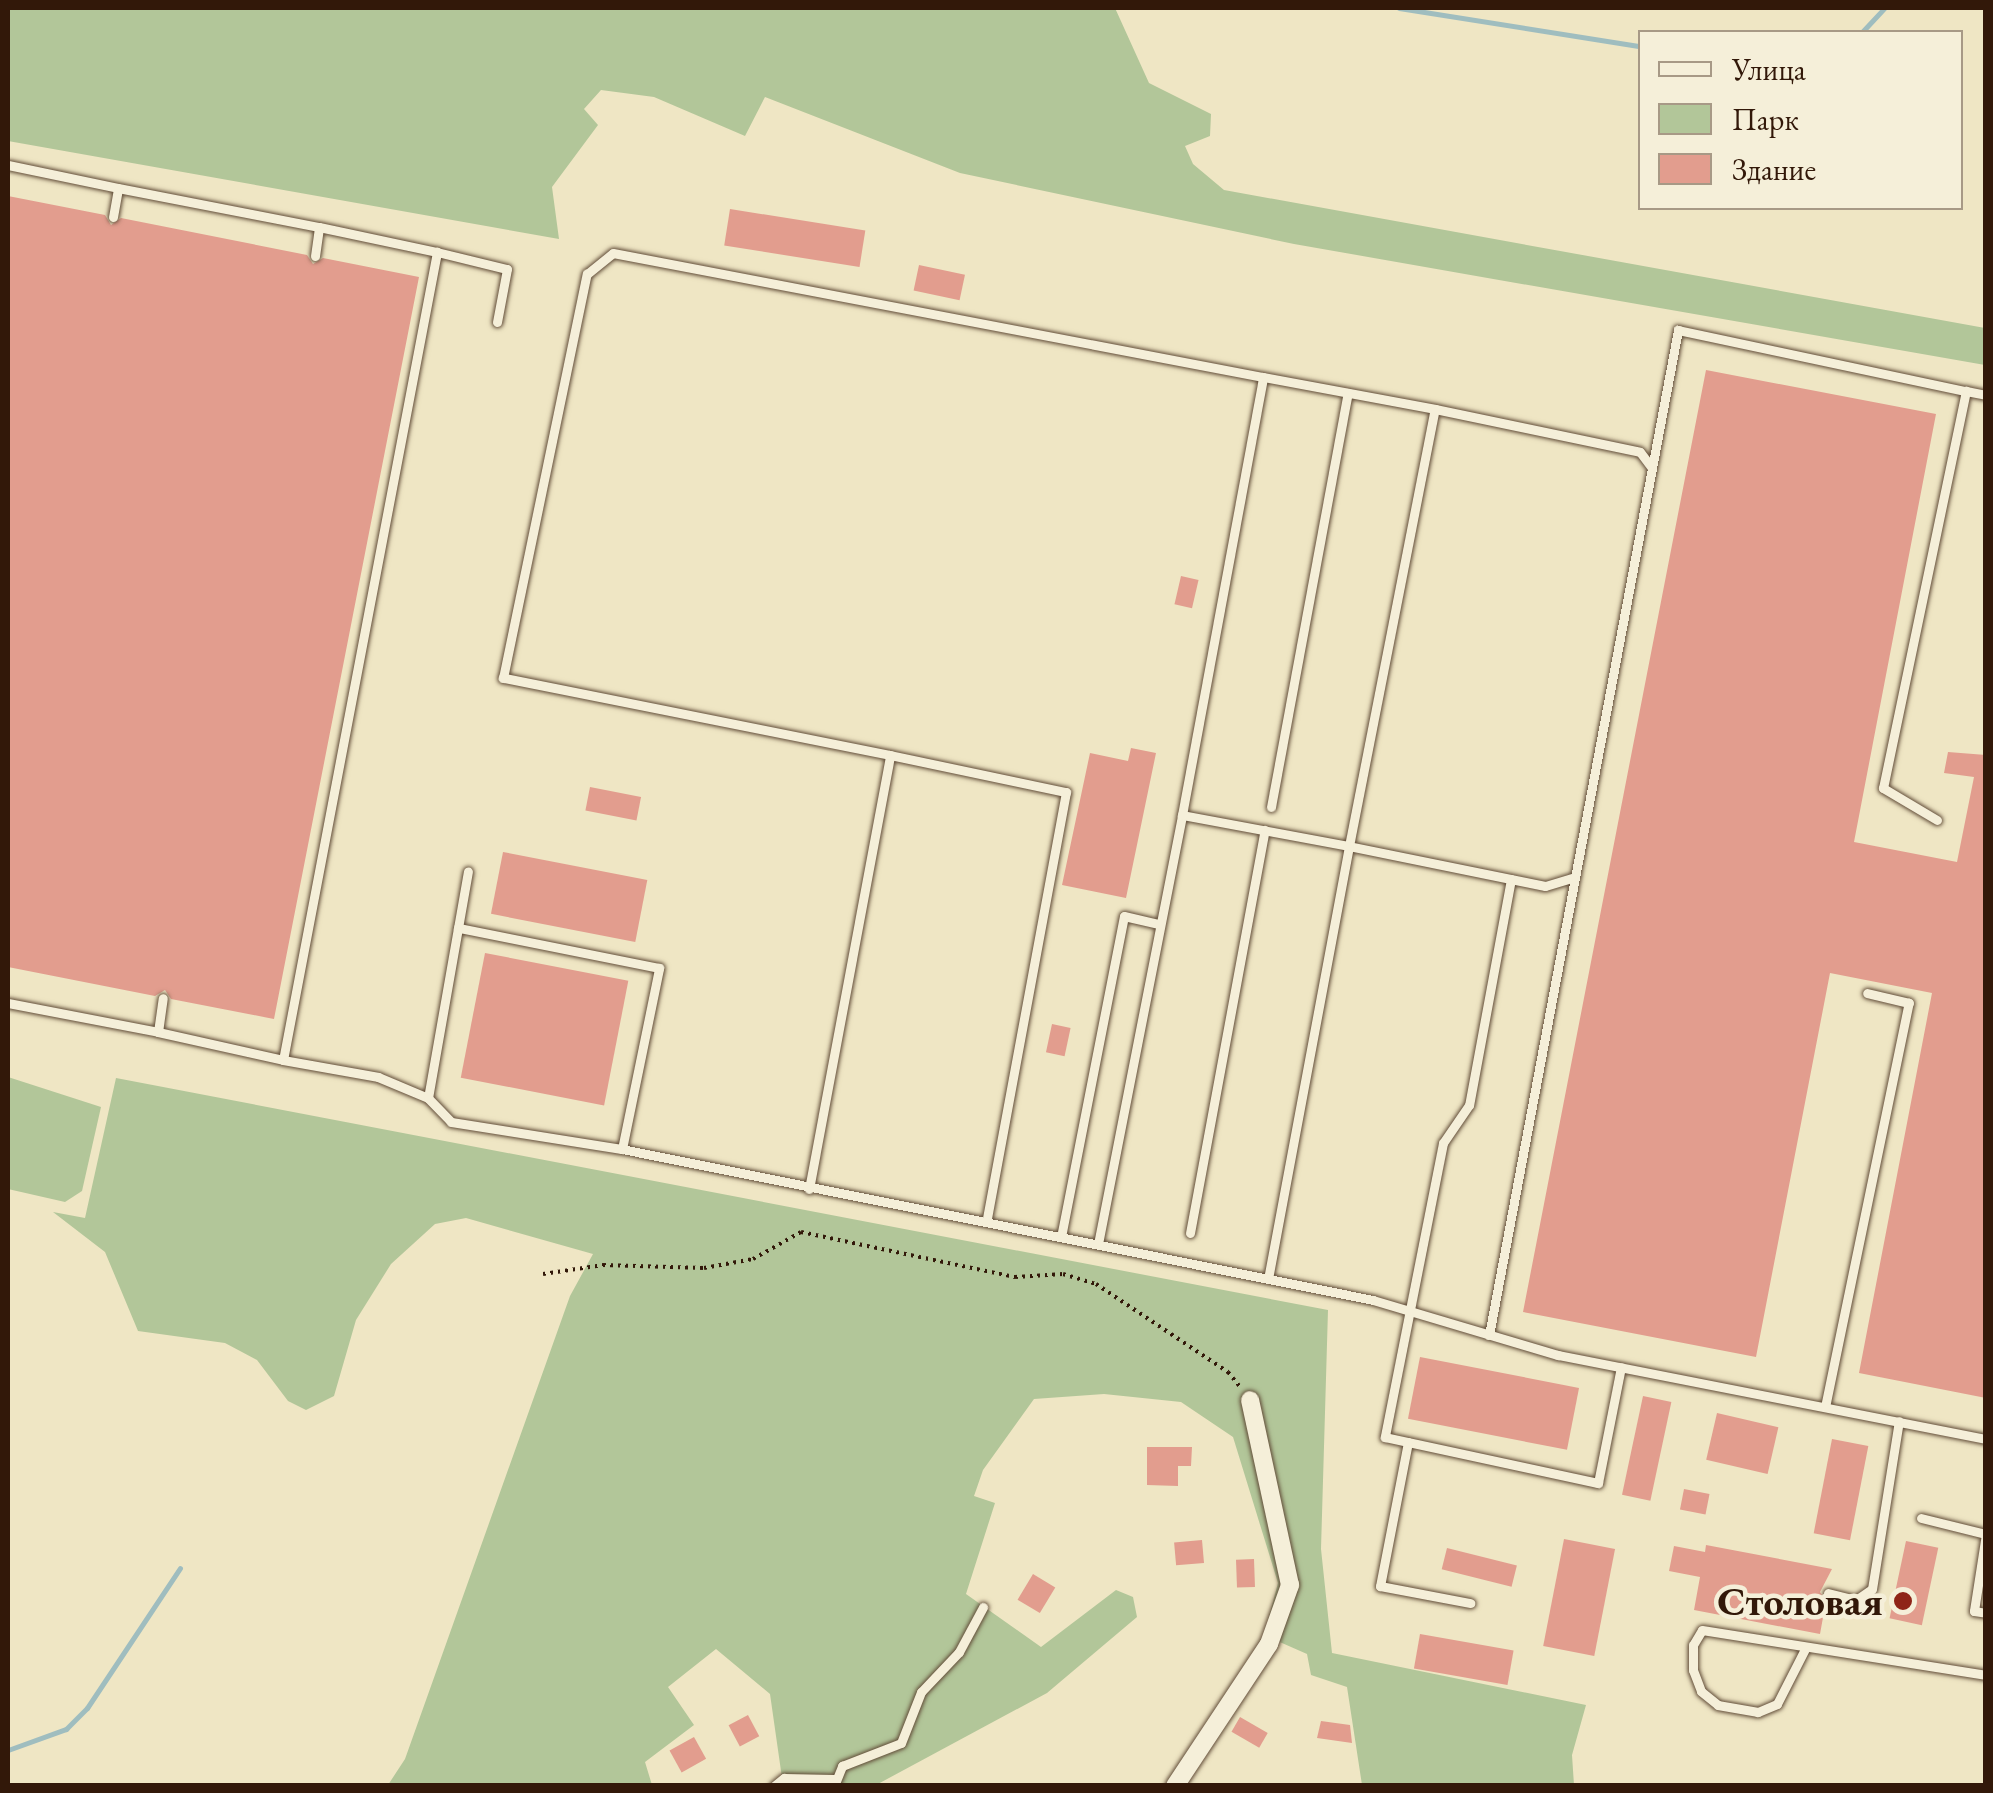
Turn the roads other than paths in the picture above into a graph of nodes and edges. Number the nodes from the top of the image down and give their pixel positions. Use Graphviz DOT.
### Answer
graph roads {
  1 [pos="8,165"];
  2 [pos="118,188"];
  3 [pos="112,217"];
  4 [pos="319,226"];
  5 [pos="437,252"];
  6 [pos="316,256"];
  7 [pos="496,322"];
  8 [pos="1264,377"];
  9 [pos="1966,391"];
  10 [pos="1348,393"];
  11 [pos="1986,395"];
  12 [pos="1435,409"];
  13 [pos="1652,468"];
  14 [pos="890,755"];
  15 [pos="1270,807"];
  16 [pos="1182,814"];
  17 [pos="1937,820"];
  18 [pos="1266,830"];
  19 [pos="1349,846"];
  20 [pos="468,872"];
  21 [pos="1575,878"];
  22 [pos="1511,879"];
  23 [pos="1160,924"];
  24 [pos="458,928"];
  25 [pos="1868,993"];
  26 [pos="164,998"];
  27 [pos="8,1003"];
  28 [pos="158,1032"];
  29 [pos="283,1060"];
  30 [pos="428,1098"];
  31 [pos="622,1149"];
  32 [pos="809,1189"];
  33 [pos="986,1222"];
  34 [pos="1190,1233"];
  35 [pos="1061,1237"];
  36 [pos="1098,1244"];
  37 [pos="1268,1279"];
  38 [pos="1410,1311"];
  39 [pos="1490,1334"];
  40 [pos="1621,1367"];
  41 [pos="1250,1400"];
  42 [pos="1824,1407"];
  43 [pos="1899,1422"];
  44 [pos="1986,1439"];
  45 [pos="1408,1442"];
  46 [pos="1921,1518"];
  47 [pos="1985,1534"];
  48 [pos="1828,1593"];
  49 [pos="1470,1603"];
  50 [pos="983,1607"];
  51 [pos="1986,1613"];
  52 [pos="1806,1647"];
  53 [pos="1986,1675"];
  54 [pos="834,1782"];
  55 [pos="774,1786"];
  56 [pos="1175,1786"];
  1 -- 2 [label="lane"];
  2 -- 3 [label="lane"];
  2 -- 4 [label="lane"];
  4 -- 5 [label="lane"];
  4 -- 6 [label="lane"];
  5 -- 7 [label="lane"];
  5 -- 29 [label="lane"];
  8 -- 10 [label="lane"];
  8 -- 14 [label="lane"];
  8 -- 16 [label="lane"];
  9 -- 11 [label="lane"];
  9 -- 13 [label="lane"];
  9 -- 17 [label="lane"];
  10 -- 12 [label="lane"];
  10 -- 15 [label="lane"];
  12 -- 13 [label="lane"];
  12 -- 19 [label="lane"];
  13 -- 21 [label="lane"];
  14 -- 32 [label="lane"];
  14 -- 33 [label="lane"];
  16 -- 18 [label="lane"];
  16 -- 23 [label="lane"];
  18 -- 19 [label="lane"];
  18 -- 34 [label="lane"];
  19 -- 22 [label="lane"];
  19 -- 37 [label="lane"];
  20 -- 24 [label="lane"];
  21 -- 22 [label="lane"];
  21 -- 39 [label="lane"];
  22 -- 38 [label="lane"];
  23 -- 35 [label="lane"];
  23 -- 36 [label="lane"];
  24 -- 30 [label="lane"];
  24 -- 31 [label="lane"];
  25 -- 42 [label="lane"];
  26 -- 28 [label="lane"];
  27 -- 28 [label="lane"];
  28 -- 29 [label="lane"];
  29 -- 30 [label="lane"];
  30 -- 31 [label="lane"];
  31 -- 32 [label="lane"];
  32 -- 33 [label="lane"];
  33 -- 35 [label="lane"];
  35 -- 36 [label="lane"];
  36 -- 37 [label="lane"];
  37 -- 38 [label="lane"];
  38 -- 39 [label="lane"];
  38 -- 45 [label="lane"];
  39 -- 40 [label="lane"];
  40 -- 42 [label="lane"];
  40 -- 45 [label="lane"];
  41 -- 56 [label="street"];
  42 -- 43 [label="lane"];
  43 -- 44 [label="lane"];
  43 -- 48 [label="lane"];
  45 -- 49 [label="lane"];
  46 -- 47 [label="lane"];
  47 -- 51 [label="lane"];
  50 -- 54 [label="lane"];
  52 -- 52 [label="lane"];
  52 -- 53 [label="lane"];
  54 -- 55 [label="lane"];
}
